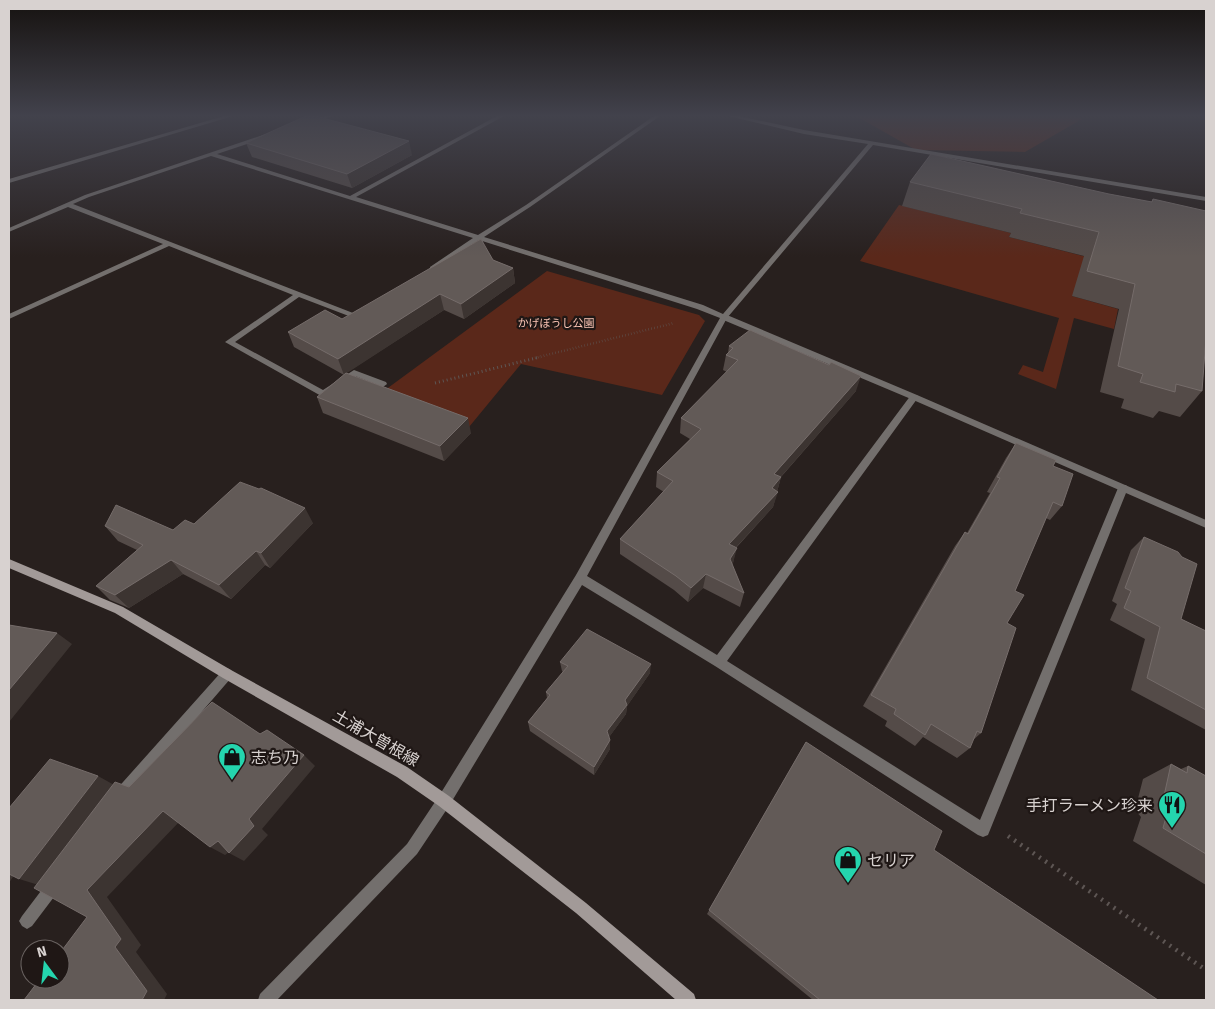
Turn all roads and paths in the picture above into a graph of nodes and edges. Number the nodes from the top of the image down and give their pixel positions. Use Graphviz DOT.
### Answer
graph roads {
  1 [pos="68,163"];
  2 [pos="184,163"];
  3 [pos="239,163"];
  4 [pos="414,163"];
  5 [pos="588,163"];
  6 [pos="854,163"];
  7 [pos="992,163"];
  8 [pos="9,181"];
  9 [pos="350,198"];
  10 [pos="1206,199"];
  11 [pos="66,204"];
  12 [pos="9,230"];
  13 [pos="477,239"];
  14 [pos="168,244"];
  15 [pos="428,270"];
  16 [pos="299,294"];
  17 [pos="371,306"];
  18 [pos="720,315"];
  19 [pos="9,317"];
  20 [pos="435,383"];
  21 [pos="382,384"];
  22 [pos="914,397"];
  23 [pos="1123,488"];
  24 [pos="1206,524"];
  25 [pos="9,563"];
  26 [pos="580,578"];
  27 [pos="719,662"];
  28 [pos="227,674"];
  29 [pos="444,801"];
  30 [pos="110,809"];
  31 [pos="987,822"];
  32 [pos="63,873"];
  33 [pos="27,921"];
  34 [pos="1206,970"];
  35 [pos="266,1000"];
  36 [pos="688,1000"];
  1 -- 8 [label="street"];
  2 -- 11 [label="street"];
  3 -- 9 [label="street"];
  4 -- 9 [label="street"];
  5 -- 13 [label="street"];
  6 -- 18 [label="street"];
  7 -- 10 [label="street"];
  9 -- 13 [label="street"];
  11 -- 12 [label="street"];
  11 -- 14 [label="street"];
  13 -- 15 [label="street"];
  13 -- 18 [label="street"];
  14 -- 16 [label="street"];
  14 -- 19 [label="street"];
  16 -- 17 [label="street"];
  16 -- 21 [label="street"];
  18 -- 20 [label="path"];
  18 -- 22 [label="street"];
  18 -- 26 [label="street"];
  22 -- 23 [label="street"];
  22 -- 27 [label="street"];
  23 -- 24 [label="street"];
  23 -- 31 [label="street"];
  25 -- 28 [label="main road, 土浦大曽根線"];
  26 -- 27 [label="street"];
  26 -- 29 [label="street"];
  27 -- 31 [label="street"];
  28 -- 29 [label="main road, 土浦大曽根線"];
  28 -- 30 [label="street"];
  29 -- 35 [label="street"];
  29 -- 36 [label="main road, 土浦大曽根線"];
  31 -- 34 [label="path"];
  32 -- 33 [label="street"];
}
